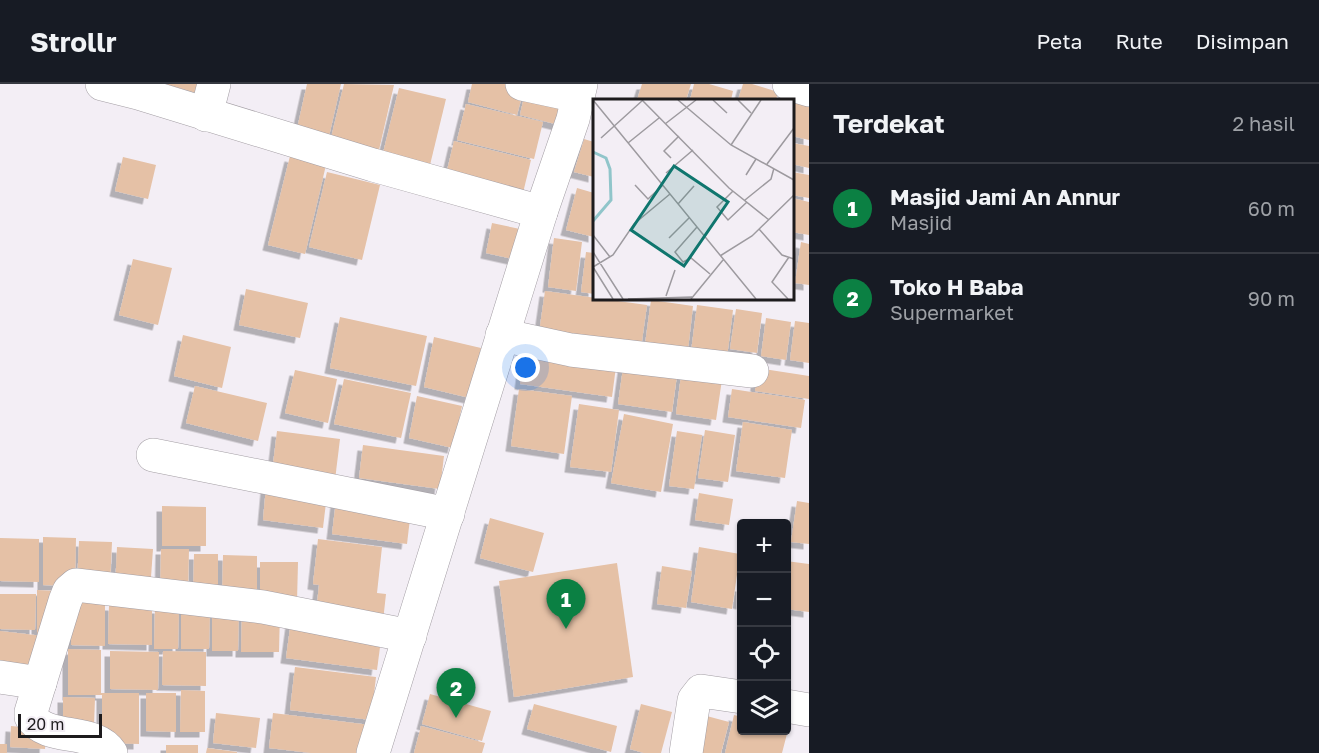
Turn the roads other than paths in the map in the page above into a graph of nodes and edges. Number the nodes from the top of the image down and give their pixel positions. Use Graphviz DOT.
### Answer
graph roads {
  1 [pos="102,84"];
  2 [pos="522,84"];
  3 [pos="789,84"];
  4 [pos="580,90"];
  5 [pos="809,90"];
  6 [pos="210,99"];
  7 [pos="540,212"];
  8 [pos="502,335"];
  9 [pos="752,372"];
  10 [pos="153,455"];
  11 [pos="448,514"];
  12 [pos="410,636"];
  13 [pos="0,677"];
  14 [pos="40,683"];
  15 [pos="737,697"];
  16 [pos="791,707"];
  17 [pos="809,710"];
  18 [pos="111,753"];
  19 [pos="373,753"];
  20 [pos="686,753"];
  1 -- 6 [label="street"];
  2 -- 4 [label="street"];
  3 -- 5 [label="street"];
  4 -- 7 [label="street"];
  6 -- 7 [label="street"];
  7 -- 8 [label="street"];
  8 -- 9 [label="street"];
  8 -- 11 [label="street"];
  10 -- 11 [label="street"];
  11 -- 12 [label="street"];
  12 -- 14 [label="street"];
  12 -- 19 [label="street"];
  13 -- 14 [label="street"];
  14 -- 18 [label="street"];
  15 -- 20 [label="street"];
  16 -- 17 [label="street"];
}
